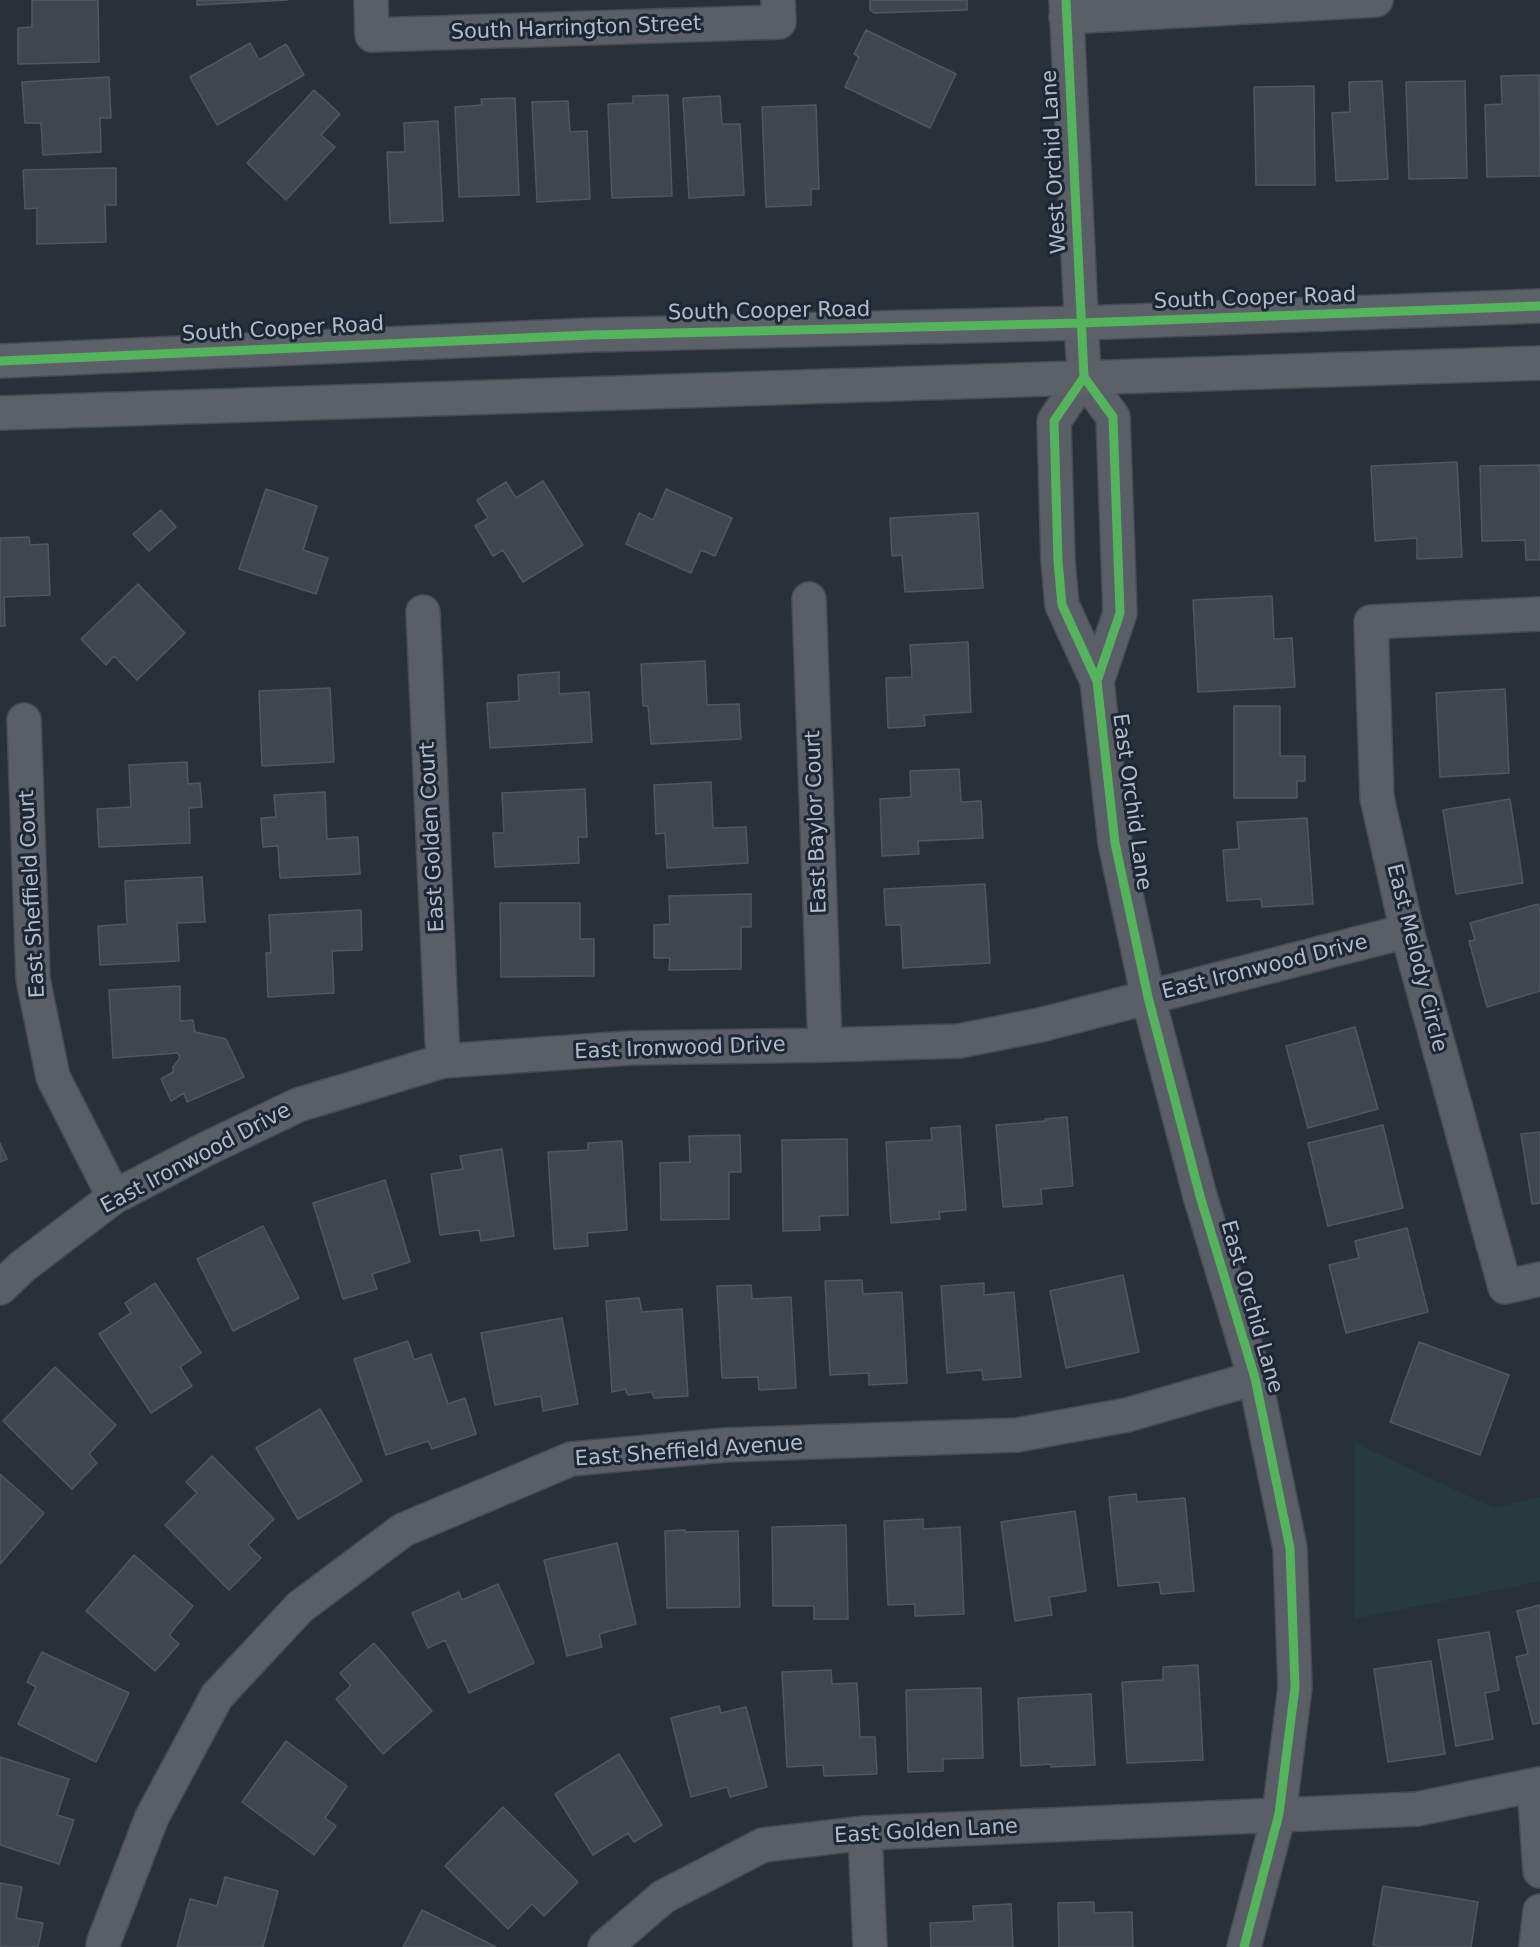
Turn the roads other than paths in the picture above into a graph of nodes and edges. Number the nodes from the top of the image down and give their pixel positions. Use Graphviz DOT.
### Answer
graph roads {
  1 [pos="371,0"];
  2 [pos="1376,0"];
  3 [pos="1066,8"];
  4 [pos="778,11"];
  5 [pos="1540,306"];
  6 [pos="1082,323"];
  7 [pos="0,361"];
  8 [pos="1540,363"];
  9 [pos="1084,377"];
  10 [pos="0,413"];
  11 [pos="809,599"];
  12 [pos="423,612"];
  13 [pos="1540,614"];
  14 [pos="1097,681"];
  15 [pos="24,720"];
  16 [pos="1407,931"];
  17 [pos="1149,997"];
  18 [pos="825,1045"];
  19 [pos="443,1061"];
  20 [pos="114,1197"];
  21 [pos="1540,1279"];
  22 [pos="0,1288"];
  23 [pos="1255,1378"];
  24 [pos="1537,1784"];
  25 [pos="1279,1814"];
  26 [pos="865,1833"];
  27 [pos="1540,1871"];
  28 [pos="1540,1911"];
  29 [pos="104,1947"];
  30 [pos="605,1947"];
  31 [pos="870,1947"];
  32 [pos="1244,1947"];
  33 [pos="1536,1947"];
  1 -- 4 [label="street, South Harrington Street"];
  2 -- 3 [label="street"];
  3 -- 6 [label="street, West Orchid Lane"];
  5 -- 6 [label="main road, South Cooper Road"];
  6 -- 7 [label="main road, South Cooper Road"];
  6 -- 9 [label="street"];
  8 -- 9 [label="main road"];
  9 -- 10 [label="main road"];
  9 -- 14 [label="street, East Orchid Lane"];
  9 -- 14 [label="street, East Orchid Lane"];
  11 -- 18 [label="street, East Baylor Court"];
  12 -- 19 [label="street, East Golden Court"];
  13 -- 16 [label="street, East Melody Circle"];
  14 -- 17 [label="street, East Orchid Lane"];
  15 -- 20 [label="street, East Sheffield Court"];
  16 -- 17 [label="street, East Ironwood Drive"];
  16 -- 21 [label="street, East Melody Circle"];
  17 -- 18 [label="street, East Ironwood Drive"];
  17 -- 23 [label="street, East Orchid Lane"];
  18 -- 19 [label="street, East Ironwood Drive"];
  19 -- 20 [label="street, East Ironwood Drive"];
  20 -- 22 [label="street, East Ironwood Drive"];
  23 -- 25 [label="street, East Orchid Lane"];
  23 -- 29 [label="street, East Sheffield Avenue"];
  24 -- 25 [label="street, East Golden Lane"];
  24 -- 27 [label="street"];
  25 -- 26 [label="street, East Golden Lane"];
  25 -- 32 [label="street, East Orchid Lane"];
  26 -- 30 [label="street, East Golden Lane"];
  26 -- 31 [label="street"];
  28 -- 33 [label="street"];
}
